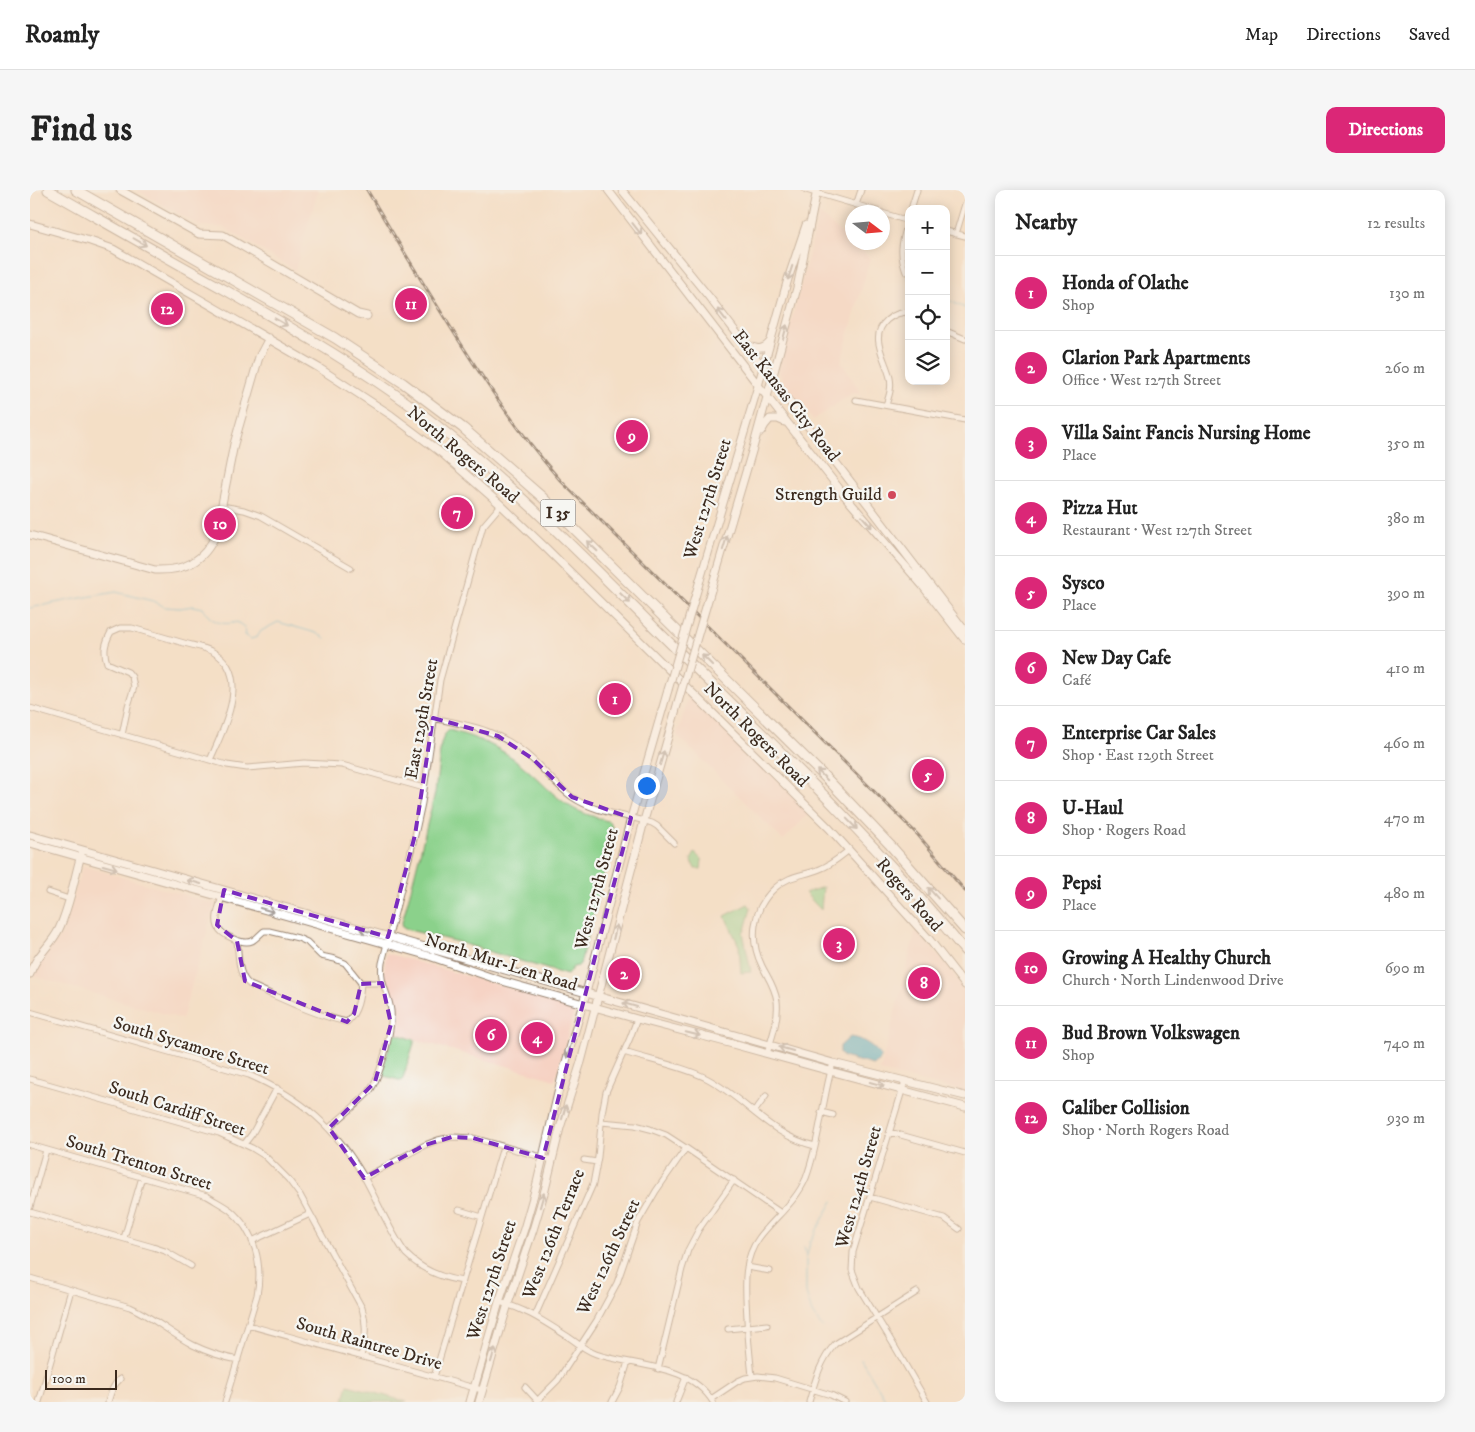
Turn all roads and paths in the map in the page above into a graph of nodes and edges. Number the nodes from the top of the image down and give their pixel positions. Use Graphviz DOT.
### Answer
graph roads {
  1 [pos="48,190"];
  2 [pos="76,190"];
  3 [pos="120,190"];
  4 [pos="608,190"];
  5 [pos="622,190"];
  6 [pos="806,190"];
  7 [pos="861,190"];
  8 [pos="916,190"];
  9 [pos="817,192"];
  10 [pos="965,204"];
  11 [pos="853,205"];
  12 [pos="856,205"];
  13 [pos="912,205"];
  14 [pos="890,215"];
  15 [pos="905,218"];
  16 [pos="30,224"];
  17 [pos="950,232"];
  18 [pos="905,234"];
  19 [pos="956,234"];
  20 [pos="965,236"];
  21 [pos="905,269"];
  22 [pos="905,312"];
  23 [pos="367,316"];
  24 [pos="950,333"];
  25 [pos="268,338"];
  26 [pos="965,339"];
  27 [pos="770,342"];
  28 [pos="745,344"];
  29 [pos="763,368"];
  30 [pos="772,380"];
  31 [pos="758,386"];
  32 [pos="768,397"];
  33 [pos="856,400"];
  34 [pos="886,405"];
  35 [pos="965,420"];
  36 [pos="788,423"];
  37 [pos="754,448"];
  38 [pos="501,505"];
  39 [pos="222,506"];
  40 [pos="30,534"];
  41 [pos="351,568"];
  42 [pos="965,631"];
  43 [pos="965,640"];
  44 [pos="30,708"];
  45 [pos="433,718"];
  46 [pos="122,735"];
  47 [pos="210,760"];
  48 [pos="424,788"];
  49 [pos="631,818"];
  50 [pos="644,821"];
  51 [pos="30,835"];
  52 [pos="30,843"];
  53 [pos="674,843"];
  54 [pos="82,850"];
  55 [pos="849,850"];
  56 [pos="80,858"];
  57 [pos="48,892"];
  58 [pos="223,894"];
  59 [pos="69,899"];
  60 [pos="965,930"];
  61 [pos="237,941"];
  62 [pos="387,941"];
  63 [pos="965,951"];
  64 [pos="33,959"];
  65 [pos="30,974"];
  66 [pos="382,982"];
  67 [pos="361,983"];
  68 [pos="965,985"];
  69 [pos="586,993"];
  70 [pos="599,996"];
  71 [pos="582,1004"];
  72 [pos="596,1007"];
  73 [pos="30,1012"];
  74 [pos="637,1019"];
  75 [pos="770,1045"];
  76 [pos="624,1052"];
  77 [pos="767,1054"];
  78 [pos="833,1063"];
  79 [pos="830,1072"];
  80 [pos="30,1079"];
  81 [pos="905,1081"];
  82 [pos="276,1088"];
  83 [pos="902,1090"];
  84 [pos="766,1096"];
  85 [pos="965,1096"];
  86 [pos="965,1107"];
  87 [pos="754,1112"];
  88 [pos="821,1112"];
  89 [pos="833,1115"];
  90 [pos="601,1122"];
  91 [pos="329,1128"];
  92 [pos="890,1132"];
  93 [pos="244,1143"];
  94 [pos="30,1145"];
  95 [pos="815,1146"];
  96 [pos="503,1147"];
  97 [pos="686,1148"];
  98 [pos="46,1150"];
  99 [pos="965,1153"];
  100 [pos="543,1158"];
  101 [pos="552,1160"];
  102 [pos="584,1160"];
  103 [pos="597,1162"];
  104 [pos="142,1177"];
  105 [pos="364,1178"];
  106 [pos="734,1180"];
  107 [pos="870,1197"];
  108 [pos="30,1207"];
  109 [pos="459,1210"];
  110 [pos="30,1212"];
  111 [pos="781,1213"];
  112 [pos="310,1214"];
  113 [pos="482,1217"];
  114 [pos="959,1229"];
  115 [pos="124,1238"];
  116 [pos="252,1241"];
  117 [pos="191,1266"];
  118 [pos="747,1267"];
  119 [pos="770,1272"];
  120 [pos="30,1278"];
  121 [pos="463,1281"];
  122 [pos="71,1290"];
  123 [pos="917,1292"];
  124 [pos="499,1302"];
  125 [pos="508,1304"];
  126 [pos="535,1316"];
  127 [pos="876,1317"];
  128 [pos="248,1325"];
  129 [pos="767,1325"];
  130 [pos="748,1327"];
  131 [pos="728,1329"];
  132 [pos="581,1345"];
  133 [pos="361,1356"];
  134 [pos="238,1360"];
  135 [pos="628,1362"];
  136 [pos="658,1369"];
  137 [pos="752,1376"];
  138 [pos="434,1377"];
  139 [pos="686,1377"];
  140 [pos="120,1379"];
  141 [pos="474,1388"];
  142 [pos="525,1388"];
  143 [pos="482,1390"];
  144 [pos="813,1390"];
  145 [pos="712,1400"];
  146 [pos="537,1401"];
  147 [pos="39,1402"];
  148 [pos="108,1402"];
  149 [pos="225,1402"];
  150 [pos="470,1402"];
  151 [pos="479,1402"];
  152 [pos="612,1402"];
  153 [pos="676,1402"];
  154 [pos="809,1402"];
  155 [pos="845,1402"];
  156 [pos="927,1402"];
  1 -- 63 [label="highway, I 35, one-way"];
  60 -- 2 [label="highway, I 35, one-way"];
  3 -- 23 [label="main road"];
  4 -- 31 [label="main road, East Kansas City Road, one-way"];
  28 -- 5 [label="main road, East Kansas City Road, one-way"];
  6 -- 9 [label="street"];
  7 -- 12 [label="street"];
  8 -- 13 [label="street"];
  9 -- 11 [label="street"];
  9 -- 27 [label="main road, West 127th Street, one-way"];
  30 -- 9 [label="main road, West 127th Street, one-way"];
  10 -- 19 [label="street"];
  14 -- 15 [label="street"];
  16 -- 25 [label="main road, North Rogers Road"];
  17 -- 19 [label="street"];
  18 -- 21 [label="street"];
  19 -- 20 [label="street"];
  22 -- 34 [label="street"];
  24 -- 26 [label="street"];
  25 -- 38 [label="main road, North Rogers Road"];
  25 -- 39 [label="main road"];
  27 -- 28 [label="main road"];
  27 -- 29 [label="main road, West 127th Street"];
  28 -- 29 [label="main road, East Kansas City Road"];
  29 -- 30 [label="main road, East Kansas City Road"];
  29 -- 31 [label="main road, West 127th Street"];
  30 -- 32 [label="main road, West 127th Street"];
  30 -- 42 [label="main road, East Kansas City Road"];
  31 -- 32 [label="main road, East Kansas City Road"];
  31 -- 49 [label="main road, West 127th Street, bridge"];
  32 -- 36 [label="main road, East Kansas City Road"];
  32 -- 37 [label="main road, West 127th Street"];
  33 -- 34 [label="street"];
  34 -- 35 [label="street"];
  36 -- 37 [label="main road"];
  36 -- 43 [label="main road, East Kansas City Road, one-way"];
  50 -- 37 [label="main road, West 127th Street, one-way, bridge"];
  38 -- 45 [label="street, East 129th Street"];
  38 -- 55 [label="main road, North Rogers Road"];
  39 -- 40 [label="main road"];
  39 -- 41 [label="street"];
  44 -- 46 [label="street"];
  45 -- 48 [label="street, East 129th Street"];
  45 -- 49 [label="street"];
  46 -- 47 [label="street"];
  46 -- 47 [label="street"];
  47 -- 48 [label="street"];
  48 -- 62 [label="street, East 129th Street"];
  49 -- 50 [label="street"];
  49 -- 69 [label="main road, West 127th Street"];
  50 -- 53 [label="street"];
  70 -- 50 [label="main road, West 127th Street, one-way"];
  51 -- 54 [label="main road, North Mur-Len Road"];
  52 -- 56 [label="main road, North Mur-Len Road"];
  54 -- 56 [label="main road"];
  58 -- 54 [label="main road, North Mur-Len Road, one-way"];
  55 -- 68 [label="main road, Rogers Road"];
  55 -- 75 [label="street"];
  56 -- 58 [label="main road, North Mur-Len Road, one-way"];
  56 -- 59 [label="main road"];
  57 -- 59 [label="street"];
  58 -- 61 [label="street"];
  58 -- 62 [label="main road, North Mur-Len Road"];
  59 -- 64 [label="main road"];
  61 -- 67 [label="street"];
  61 -- 67 [label="street"];
  62 -- 66 [label="street, East 129th Street"];
  62 -- 69 [label="main road, North Mur-Len Road"];
  62 -- 71 [label="main road, North Mur-Len Road"];
  64 -- 65 [label="main road"];
  66 -- 67 [label="street"];
  66 -- 91 [label="street"];
  69 -- 70 [label="main road, North Mur-Len Road"];
  69 -- 71 [label="main road, West 127th Street"];
  70 -- 72 [label="main road, West 127th Street"];
  75 -- 70 [label="main road, North Mur-Len Road, one-way"];
  71 -- 72 [label="main road, North Mur-Len Road"];
  71 -- 100 [label="main road, West 127th Street, one-way"];
  72 -- 74 [label="main road, North Mur-Len Road"];
  101 -- 72 [label="main road, West 127th Street, one-way"];
  73 -- 82 [label="street, South Sycamore Street"];
  74 -- 76 [label="street, West 126th Terrace"];
  74 -- 77 [label="main road, North Mur-Len Road, one-way"];
  75 -- 77 [label="street"];
  78 -- 75 [label="main road, North Mur-Len Road, one-way"];
  76 -- 87 [label="street"];
  76 -- 90 [label="street, West 126th Terrace"];
  77 -- 79 [label="main road, North Mur-Len Road"];
  78 -- 79 [label="street"];
  78 -- 81 [label="main road, North Mur-Len Road"];
  79 -- 83 [label="main road, North Mur-Len Road, one-way"];
  79 -- 88 [label="street"];
  80 -- 93 [label="street, South Cardiff Street"];
  81 -- 83 [label="street, West 124th Street"];
  81 -- 85 [label="main road, North Mur-Len Road"];
  82 -- 91 [label="street, South Sycamore Street"];
  82 -- 93 [label="street"];
  83 -- 86 [label="main road, North Mur-Len Road"];
  83 -- 92 [label="street, West 124th Street"];
  84 -- 87 [label="street"];
  87 -- 95 [label="street"];
  88 -- 89 [label="street"];
  88 -- 95 [label="street"];
  90 -- 97 [label="street"];
  90 -- 103 [label="street, West 126th Terrace"];
  91 -- 105 [label="street, South Sycamore Street"];
  92 -- 99 [label="street"];
  92 -- 107 [label="street, West 124th Street"];
  93 -- 112 [label="street, South Cardiff Street"];
  94 -- 98 [label="street, South Trenton Street"];
  95 -- 111 [label="street"];
  96 -- 100 [label="street"];
  96 -- 105 [label="street"];
  96 -- 113 [label="street"];
  97 -- 106 [label="street"];
  97 -- 132 [label="street, West 126th Street"];
  98 -- 104 [label="street, South Trenton Street"];
  98 -- 108 [label="street"];
  100 -- 101 [label="street"];
  100 -- 124 [label="main road, West 127th Street"];
  125 -- 101 [label="main road, West 127th Street, one-way"];
  102 -- 103 [label="street"];
  103 -- 126 [label="street, West 126th Terrace"];
  104 -- 115 [label="street"];
  104 -- 116 [label="street, South Trenton Street"];
  105 -- 121 [label="street, South Sycamore Street"];
  106 -- 111 [label="street"];
  106 -- 136 [label="street"];
  107 -- 114 [label="street"];
  107 -- 127 [label="street, West 124th Street"];
  109 -- 113 [label="street"];
  110 -- 115 [label="street"];
  111 -- 118 [label="street"];
  112 -- 116 [label="street"];
  112 -- 133 [label="street, South Cardiff Street"];
  113 -- 121 [label="street"];
  115 -- 117 [label="street"];
  116 -- 128 [label="street, South Trenton Street"];
  118 -- 119 [label="street"];
  118 -- 130 [label="street"];
  120 -- 122 [label="street"];
  121 -- 138 [label="street"];
  122 -- 134 [label="street"];
  122 -- 147 [label="street"];
  123 -- 127 [label="street"];
  124 -- 125 [label="street"];
  124 -- 141 [label="main road, West 127th Street"];
  125 -- 126 [label="street"];
  143 -- 125 [label="main road, West 127th Street, one-way"];
  126 -- 132 [label="street"];
  127 -- 144 [label="street"];
  127 -- 156 [label="street, West 124th Street"];
  128 -- 133 [label="street, South Raintree Drive"];
  128 -- 134 [label="street, South Trenton Street"];
  129 -- 130 [label="street"];
  130 -- 131 [label="street"];
  130 -- 137 [label="street"];
  132 -- 135 [label="street"];
  132 -- 146 [label="street, West 126th Street"];
  133 -- 138 [label="street, South Raintree Drive"];
  134 -- 149 [label="street, South Trenton Street"];
  135 -- 136 [label="street"];
  135 -- 152 [label="street"];
  136 -- 139 [label="street"];
  137 -- 144 [label="street"];
  137 -- 145 [label="street"];
  138 -- 141 [label="street, South Raintree Drive"];
  139 -- 145 [label="street"];
  139 -- 153 [label="street"];
  140 -- 148 [label="street"];
  141 -- 143 [label="street, South Raintree Drive"];
  141 -- 150 [label="main road, West 127th Street"];
  142 -- 146 [label="street, West 126th Street"];
  143 -- 151 [label="main road, West 127th Street"];
  144 -- 154 [label="street"];
  144 -- 155 [label="street"];
}
